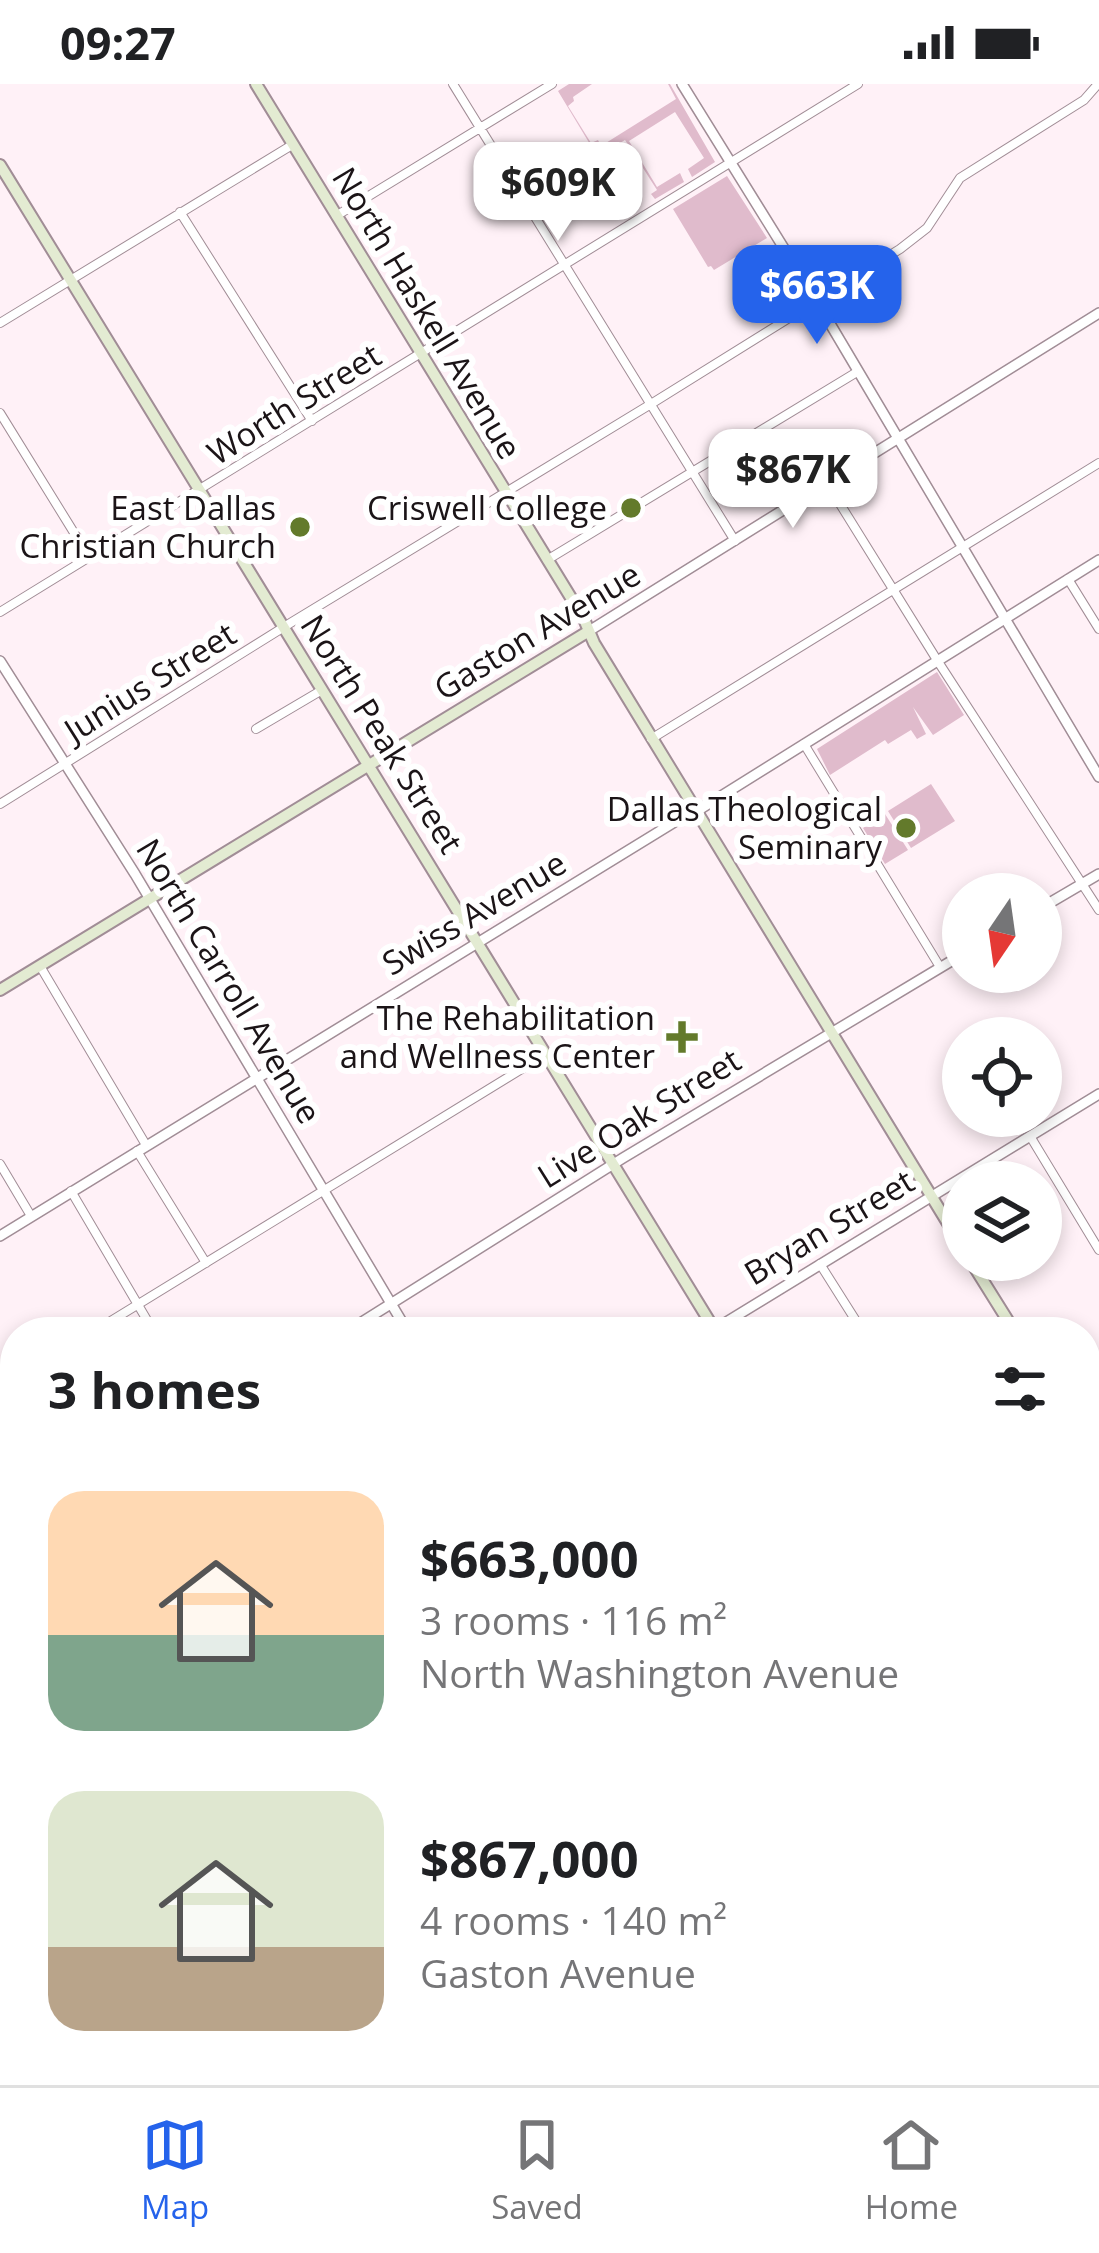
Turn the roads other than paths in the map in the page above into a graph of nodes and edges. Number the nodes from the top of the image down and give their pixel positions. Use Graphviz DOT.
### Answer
graph roads {
  1 [pos="256,84"];
  2 [pos="453,84"];
  3 [pos="552,84"];
  4 [pos="682,84"];
  5 [pos="858,84"];
  6 [pos="1098,84"];
  7 [pos="480,128"];
  8 [pos="292,145"];
  9 [pos="729,163"];
  10 [pos="0,165"];
  11 [pos="180,212"];
  12 [pos="336,216"];
  13 [pos="565,265"];
  14 [pos="70,280"];
  15 [pos="816,300"];
  16 [pos="1099,313"];
  17 [pos="0,323"];
  18 [pos="421,354"];
  19 [pos="857,372"];
  20 [pos="651,404"];
  21 [pos="0,413"];
  22 [pos="312,421"];
  23 [pos="898,439"];
  24 [pos="1099,463"];
  25 [pos="693,472"];
  26 [pos="827,483"];
  27 [pos="200,490"];
  28 [pos="505,491"];
  29 [pos="735,541"];
  30 [pos="964,546"];
  31 [pos="89,557"];
  32 [pos="548,560"];
  33 [pos="1099,560"];
  34 [pos="1068,579"];
  35 [pos="893,590"];
  36 [pos="0,612"];
  37 [pos="1006,618"];
  38 [pos="284,627"];
  39 [pos="1099,629"];
  40 [pos="589,631"];
  41 [pos="937,660"];
  42 [pos="0,661"];
  43 [pos="322,690"];
  44 [pos="256,729"];
  45 [pos="652,739"];
  46 [pos="804,744"];
  47 [pos="65,764"];
  48 [pos="369,765"];
  49 [pos="1099,777"];
  50 [pos="0,804"];
  51 [pos="695,811"];
  52 [pos="1099,874"];
  53 [pos="1082,884"];
  54 [pos="1062,896"];
  55 [pos="149,898"];
  56 [pos="1099,910"];
  57 [pos="477,942"];
  58 [pos="40,966"];
  59 [pos="940,967"];
  60 [pos="0,990"];
  61 [pos="831,1032"];
  62 [pos="546,1054"];
  63 [pos="255,1078"];
  64 [pos="1099,1094"];
  65 [pos="1062,1117"];
  66 [pos="1028,1137"];
  67 [pos="1031,1137"];
  68 [pos="141,1148"];
  69 [pos="0,1164"];
  70 [pos="613,1165"];
  71 [pos="71,1191"];
  72 [pos="323,1191"];
  73 [pos="931,1196"];
  74 [pos="942,1214"];
  75 [pos="31,1216"];
  76 [pos="0,1235"];
  77 [pos="1099,1250"];
  78 [pos="206,1263"];
  79 [pos="820,1264"];
  80 [pos="983,1281"];
  81 [pos="391,1303"];
  82 [pos="137,1304"];
  83 [pos="117,1317"];
  84 [pos="145,1317"];
  85 [pos="369,1317"];
  86 [pos="399,1317"];
  87 [pos="705,1317"];
  88 [pos="735,1317"];
  89 [pos="854,1317"];
  90 [pos="1006,1317"];
  1 -- 8 [label="main road, North Haskell Avenue"];
  2 -- 7 [label="street"];
  3 -- 7 [label="street"];
  4 -- 9 [label="street"];
  5 -- 9 [label="street, Worth Street"];
  6 -- 15 [label="street, Junius Street"];
  7 -- 12 [label="street"];
  7 -- 13 [label="street"];
  8 -- 11 [label="street"];
  8 -- 12 [label="main road, North Haskell Avenue"];
  9 -- 13 [label="street, Worth Street"];
  9 -- 15 [label="street"];
  10 -- 14 [label="main road, North Peak Street"];
  11 -- 14 [label="street"];
  11 -- 22 [label="street"];
  12 -- 18 [label="main road, North Haskell Avenue"];
  13 -- 18 [label="street, Worth Street"];
  13 -- 20 [label="street"];
  14 -- 17 [label="street"];
  14 -- 27 [label="main road, North Peak Street"];
  15 -- 19 [label="street"];
  15 -- 20 [label="street, Junius Street"];
  16 -- 23 [label="street, Gaston Avenue"];
  18 -- 22 [label="street, Worth Street"];
  18 -- 28 [label="main road, North Haskell Avenue"];
  19 -- 23 [label="street"];
  19 -- 25 [label="street"];
  20 -- 25 [label="street"];
  20 -- 28 [label="street, Junius Street"];
  21 -- 31 [label="street"];
  22 -- 27 [label="street, Worth Street"];
  23 -- 26 [label="street, Gaston Avenue"];
  23 -- 30 [label="street"];
  24 -- 30 [label="street"];
  25 -- 29 [label="street"];
  25 -- 32 [label="street"];
  26 -- 29 [label="street, Gaston Avenue"];
  26 -- 35 [label="street"];
  27 -- 31 [label="street, Worth Street"];
  27 -- 38 [label="main road, North Peak Street"];
  28 -- 32 [label="main road, North Haskell Avenue"];
  28 -- 38 [label="street, Junius Street"];
  29 -- 40 [label="street, Gaston Avenue"];
  30 -- 35 [label="street"];
  30 -- 37 [label="street"];
  31 -- 36 [label="street, Worth Street"];
  32 -- 40 [label="main road, North Haskell Avenue"];
  33 -- 34 [label="street, Swiss Avenue"];
  34 -- 37 [label="street, Swiss Avenue"];
  34 -- 39 [label="street"];
  35 -- 41 [label="street"];
  35 -- 45 [label="street"];
  37 -- 41 [label="street, Swiss Avenue"];
  37 -- 49 [label="street"];
  38 -- 43 [label="main road, North Peak Street"];
  38 -- 47 [label="street, Junius Street"];
  40 -- 45 [label="main road, North Haskell Avenue"];
  40 -- 48 [label="main road, Gaston Avenue"];
  41 -- 46 [label="street, Swiss Avenue"];
  41 -- 53 [label="street"];
  42 -- 47 [label="street, North Carroll Avenue"];
  43 -- 44 [label="street"];
  43 -- 48 [label="main road, North Peak Street"];
  45 -- 51 [label="main road, North Haskell Avenue"];
  46 -- 51 [label="street, Swiss Avenue"];
  46 -- 59 [label="street"];
  47 -- 50 [label="street, Junius Street"];
  47 -- 55 [label="street, North Carroll Avenue"];
  48 -- 55 [label="main road, Gaston Avenue"];
  48 -- 57 [label="main road, North Peak Street"];
  51 -- 57 [label="street, Swiss Avenue"];
  51 -- 61 [label="main road, North Haskell Avenue"];
  52 -- 53 [label="street"];
  53 -- 54 [label="street"];
  53 -- 56 [label="street"];
  55 -- 58 [label="main road, Gaston Avenue"];
  55 -- 63 [label="street, North Carroll Avenue"];
  57 -- 62 [label="main road, North Peak Street"];
  57 -- 63 [label="street, Swiss Avenue"];
  58 -- 60 [label="main road, Gaston Avenue"];
  58 -- 68 [label="street"];
  59 -- 61 [label="street, Live Oak Street"];
  61 -- 70 [label="street, Live Oak Street"];
  61 -- 73 [label="main road, North Haskell Avenue"];
  62 -- 70 [label="main road, North Peak Street"];
  62 -- 72 [label="street"];
  63 -- 68 [label="street, Swiss Avenue"];
  63 -- 72 [label="street, North Carroll Avenue"];
  64 -- 65 [label="street, Bryan Street"];
  66 -- 73 [label="street, Bryan Street"];
  67 -- 77 [label="street"];
  68 -- 71 [label="street, Swiss Avenue"];
  68 -- 78 [label="street"];
  69 -- 75 [label="street"];
  70 -- 81 [label="street, Live Oak Street"];
  70 -- 87 [label="main road, North Peak Street"];
  71 -- 75 [label="street, Swiss Avenue"];
  71 -- 82 [label="street"];
  72 -- 78 [label="street"];
  72 -- 81 [label="street, North Carroll Avenue"];
  73 -- 74 [label="main road, North Haskell Avenue"];
  73 -- 79 [label="street, Bryan Street"];
  75 -- 76 [label="street, Swiss Avenue"];
  78 -- 82 [label="street"];
  79 -- 88 [label="street, Bryan Street"];
  79 -- 89 [label="street"];
  80 -- 90 [label="main road"];
  81 -- 85 [label="street, Live Oak Street"];
  81 -- 86 [label="street, North Carroll Avenue"];
  82 -- 83 [label="street"];
  82 -- 84 [label="street"];
}
